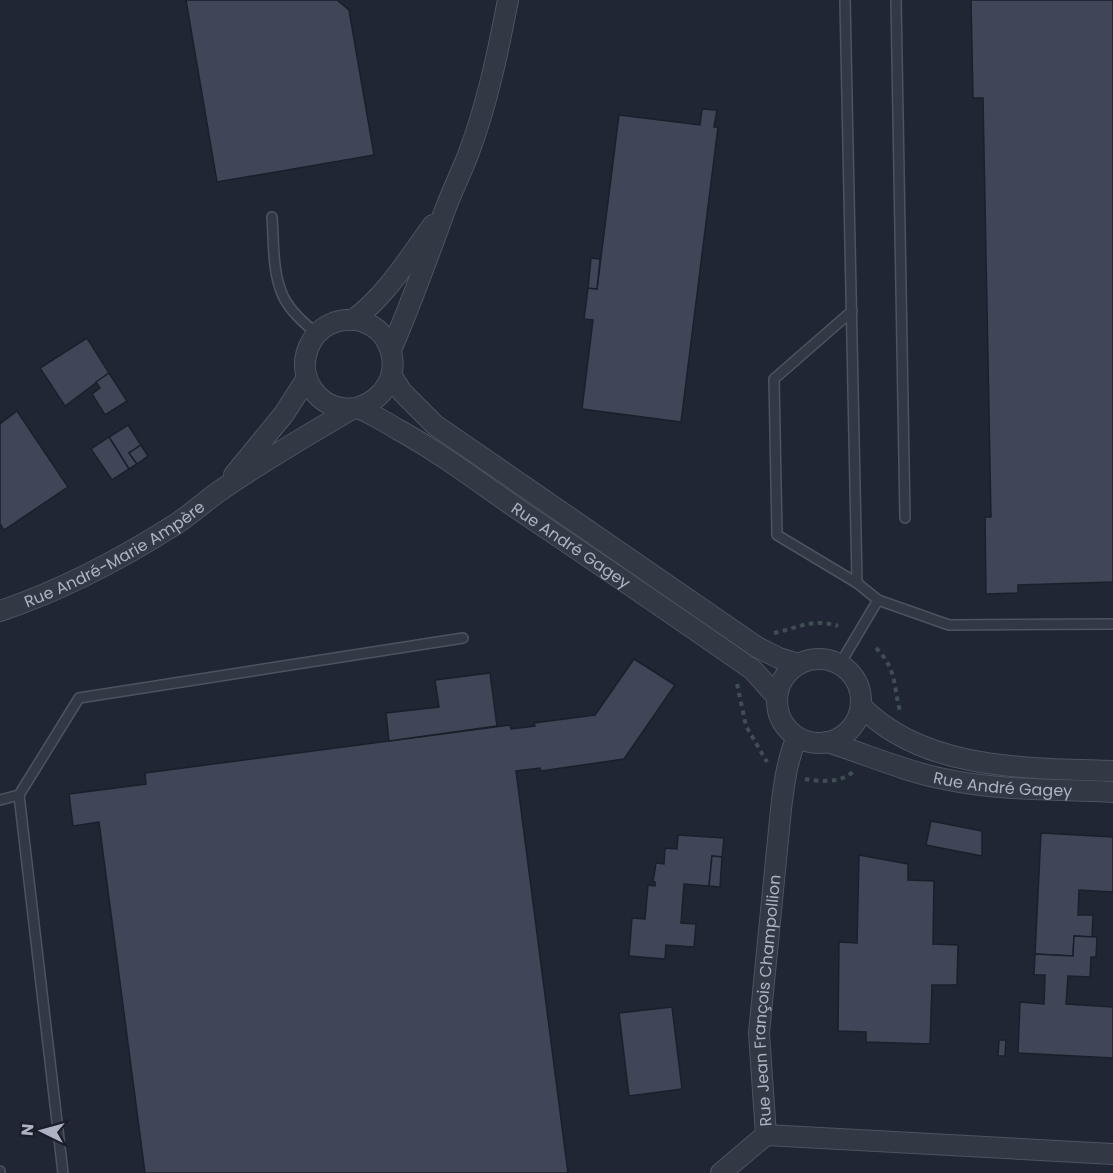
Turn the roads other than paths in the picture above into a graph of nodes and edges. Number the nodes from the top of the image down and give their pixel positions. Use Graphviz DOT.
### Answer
graph roads {
  1 [pos="508,0"];
  2 [pos="845,0"];
  3 [pos="896,0"];
  4 [pos="447,206"];
  5 [pos="272,217"];
  6 [pos="852,311"];
  7 [pos="353,320"];
  8 [pos="317,334"];
  9 [pos="391,350"];
  10 [pos="392,376"];
  11 [pos="307,378"];
  12 [pos="354,408"];
  13 [pos="223,489"];
  14 [pos="905,518"];
  15 [pos="857,583"];
  16 [pos="878,600"];
  17 [pos="0,611"];
  18 [pos="1113,624"];
  19 [pos="463,638"];
  20 [pos="799,664"];
  21 [pos="840,664"];
  22 [pos="777,697"];
  23 [pos="861,706"];
  24 [pos="797,737"];
  25 [pos="827,742"];
  26 [pos="1113,771"];
  27 [pos="1113,792"];
  28 [pos="19,795"];
  29 [pos="0,800"];
  30 [pos="766,1135"];
  31 [pos="1113,1154"];
  32 [pos="63,1173"];
  33 [pos="721,1173"];
  1 -- 4 [label="street"];
  2 -- 6 [label="lane"];
  3 -- 14 [label="lane"];
  4 -- 7 [label="street"];
  4 -- 9 [label="street"];
  5 -- 8 [label="lane"];
  6 -- 15 [label="lane"];
  6 -- 15 [label="lane"];
  7 -- 8 [label="street"];
  7 -- 9 [label="street"];
  8 -- 11 [label="street, Rue André-Marie Ampère"];
  9 -- 10 [label="street"];
  10 -- 12 [label="street, Rue André-Marie Ampère"];
  10 -- 20 [label="street, Rue André Gagey"];
  11 -- 12 [label="street"];
  11 -- 13 [label="street, Rue André-Marie Ampère"];
  12 -- 13 [label="street, Rue André-Marie Ampère"];
  12 -- 22 [label="street, Rue André Gagey"];
  13 -- 17 [label="street, Rue André-Marie Ampère"];
  15 -- 16 [label="lane"];
  16 -- 18 [label="lane"];
  16 -- 21 [label="lane"];
  19 -- 28 [label="lane"];
  20 -- 21 [label="street"];
  20 -- 22 [label="street"];
  21 -- 23 [label="street"];
  22 -- 24 [label="street"];
  23 -- 25 [label="street"];
  23 -- 26 [label="street, Rue André Gagey"];
  24 -- 25 [label="street"];
  24 -- 30 [label="street, Rue Jean François Champollion"];
  25 -- 27 [label="street, Rue André Gagey"];
  28 -- 29 [label="lane"];
  28 -- 32 [label="lane"];
  30 -- 31 [label="street, Rue Jean François Champollion"];
  30 -- 33 [label="street"];
}
